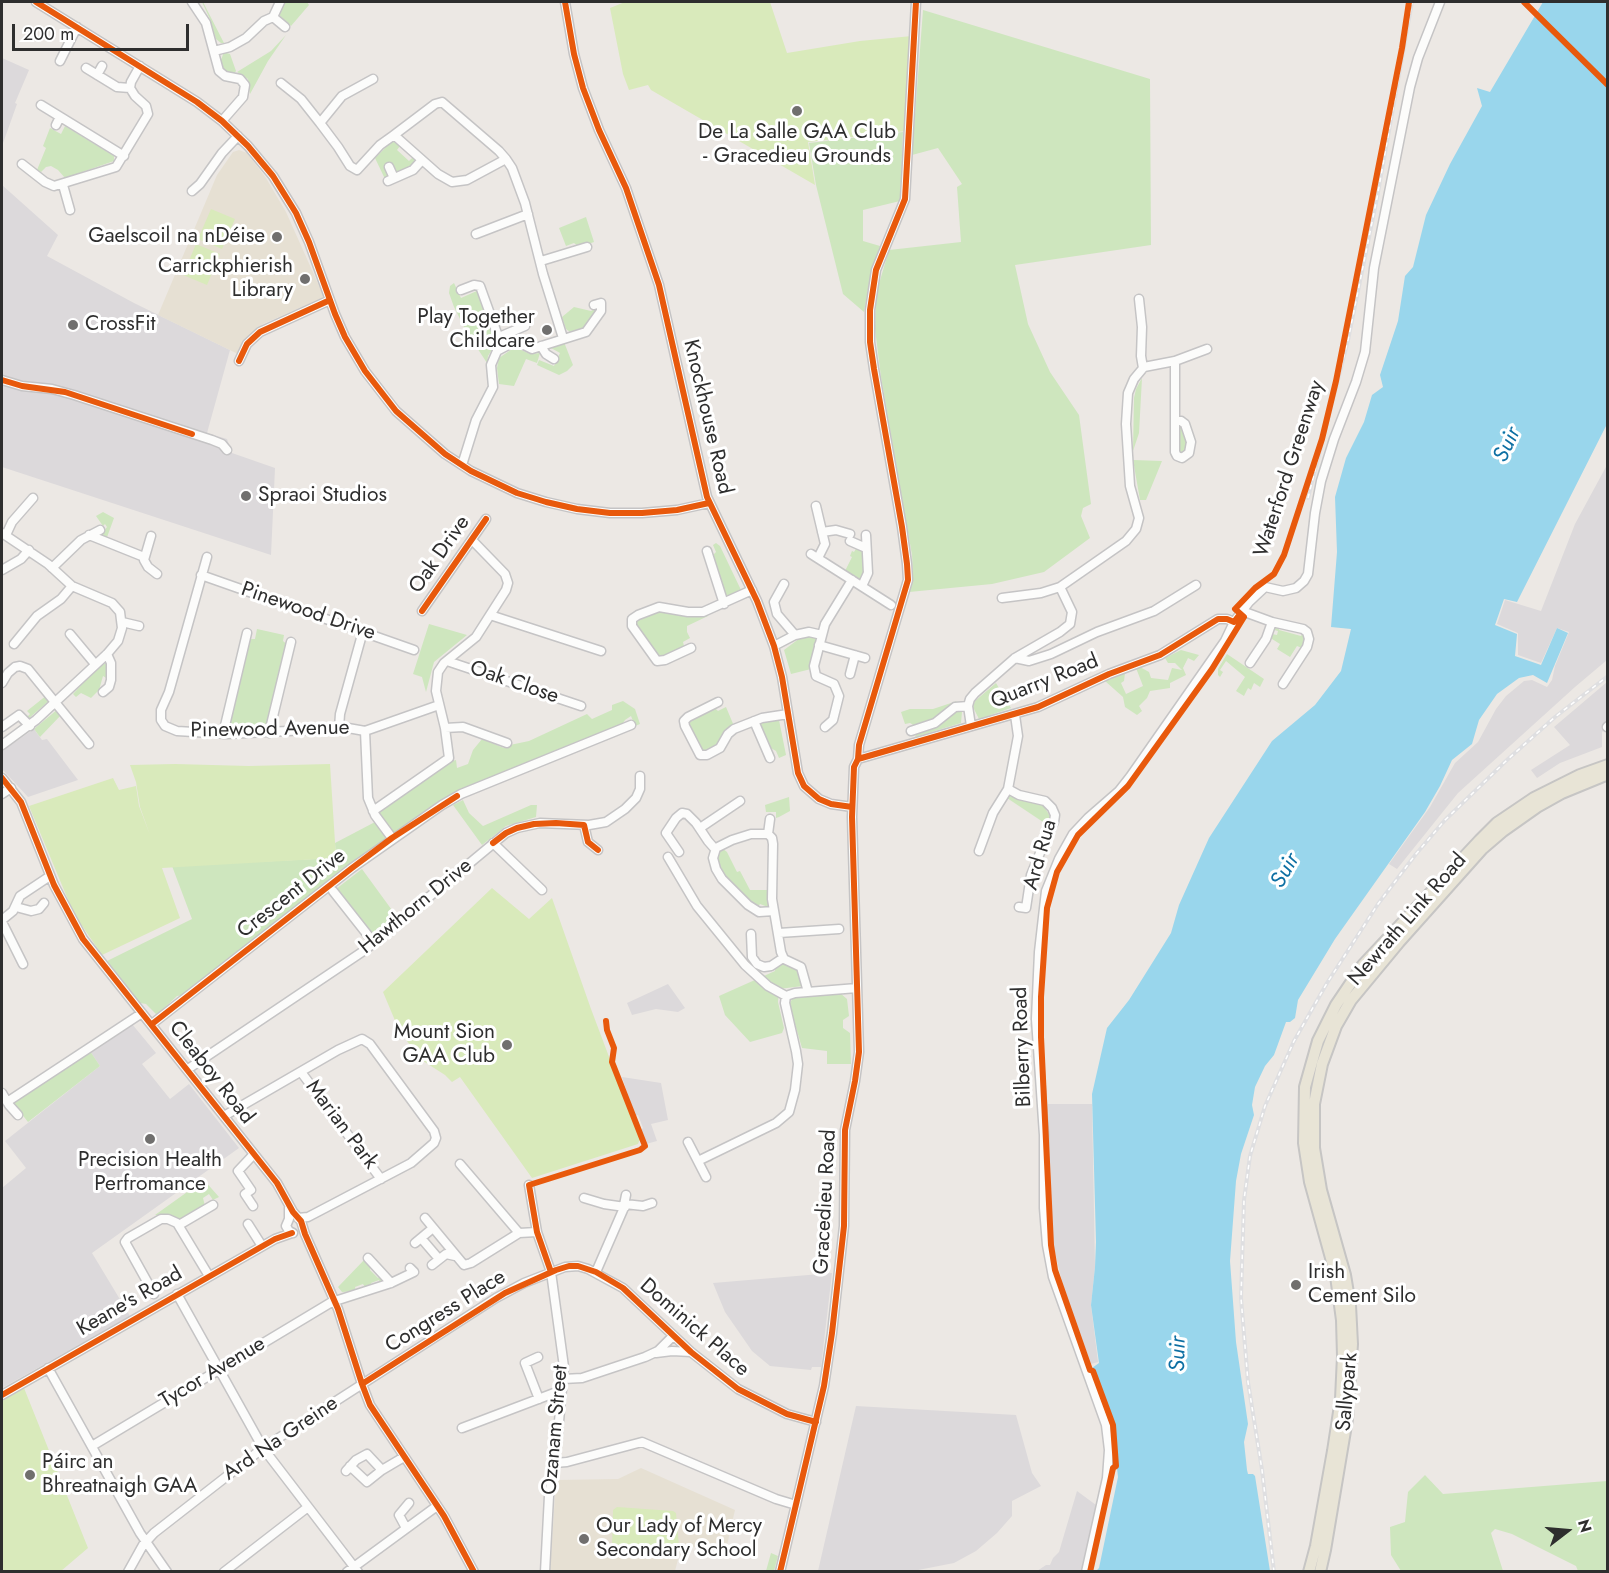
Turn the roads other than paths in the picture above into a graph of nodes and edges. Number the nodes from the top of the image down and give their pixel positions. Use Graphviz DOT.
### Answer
graph roads {
  1 [pos="36,2"];
  2 [pos="194,2"];
  3 [pos="280,2"];
  4 [pos="565,2"];
  5 [pos="916,2"];
  6 [pos="1440,2"];
  7 [pos="273,17"];
  8 [pos="77,27"];
  9 [pos="285,27"];
  10 [pos="214,51"];
  11 [pos="60,61"];
  12 [pos="140,66"];
  13 [pos="86,68"];
  14 [pos="373,80"];
  15 [pos="281,82"];
  16 [pos="130,88"];
  17 [pos="41,105"];
  18 [pos="222,121"];
  19 [pos="320,123"];
  20 [pos="394,135"];
  21 [pos="238,136"];
  22 [pos="124,156"];
  23 [pos="506,159"];
  24 [pos="422,160"];
  25 [pos="22,164"];
  26 [pos="389,167"];
  27 [pos="63,185"];
  28 [pos="192,191"];
  29 [pos="71,211"];
  30 [pos="528,214"];
  31 [pos="476,234"];
  32 [pos="587,248"];
  33 [pos="541,261"];
  34 [pos="461,290"];
  35 [pos="1139,299"];
  36 [pos="330,300"];
  37 [pos="594,305"];
  38 [pos="525,326"];
  39 [pos="498,337"];
  40 [pos="563,338"];
  41 [pos="541,346"];
  42 [pos="502,347"];
  43 [pos="1207,349"];
  44 [pos="554,358"];
  45 [pos="239,361"];
  46 [pos="1175,361"];
  47 [pos="1143,368"];
  48 [pos="2,380"];
  49 [pos="1175,420"];
  50 [pos="227,450"];
  51 [pos="462,465"];
  52 [pos="33,498"];
  53 [pos="709,503"];
  54 [pos="816,506"];
  55 [pos="486,519"];
  56 [pos="100,530"];
  57 [pos="822,532"];
  58 [pos="4,534"];
  59 [pos="89,535"];
  60 [pos="866,535"];
  61 [pos="151,536"];
  62 [pos="472,540"];
  63 [pos="866,548"];
  64 [pos="29,550"];
  65 [pos="707,551"];
  66 [pos="144,557"];
  67 [pos="207,557"];
  68 [pos="52,568"];
  69 [pos="2,570"];
  70 [pos="157,574"];
  71 [pos="201,575"];
  72 [pos="852,580"];
  73 [pos="784,584"];
  74 [pos="1196,585"];
  75 [pos="72,586"];
  76 [pos="862,586"];
  77 [pos="1060,587"];
  78 [pos="752,590"];
  79 [pos="1002,598"];
  80 [pos="724,604"];
  81 [pos="891,605"];
  82 [pos="422,611"];
  83 [pos="1242,611"];
  84 [pos="490,615"];
  85 [pos="122,622"];
  86 [pos="1234,622"];
  87 [pos="1272,622"];
  88 [pos="139,627"];
  89 [pos="363,632"];
  90 [pos="247,633"];
  91 [pos="70,634"];
  92 [pos="795,635"];
  93 [pos="822,635"];
  94 [pos="291,642"];
  95 [pos="14,644"];
  96 [pos="819,645"];
  97 [pos="774,646"];
  98 [pos="691,648"];
  99 [pos="414,650"];
  100 [pos="601,651"];
  101 [pos="107,654"];
  102 [pos="855,655"];
  103 [pos="865,658"];
  104 [pos="1015,658"];
  105 [pos="447,661"];
  106 [pos="1250,663"];
  107 [pos="95,664"];
  108 [pos="850,675"];
  109 [pos="2,683"];
  110 [pos="1283,684"];
  111 [pos="104,692"];
  112 [pos="56,702"];
  113 [pos="718,702"];
  114 [pos="439,705"];
  115 [pos="581,706"];
  116 [pos="968,706"];
  117 [pos="788,714"];
  118 [pos="1015,714"];
  119 [pos="754,721"];
  120 [pos="631,724"];
  121 [pos="30,726"];
  122 [pos="971,726"];
  123 [pos="2,727"];
  124 [pos="825,727"];
  125 [pos="339,728"];
  126 [pos="445,728"];
  127 [pos="365,731"];
  128 [pos="911,731"];
  129 [pos="268,733"];
  130 [pos="223,734"];
  131 [pos="507,743"];
  132 [pos="89,744"];
  133 [pos="2,745"];
  134 [pos="771,758"];
  135 [pos="858,759"];
  136 [pos="1608,765"];
  137 [pos="1608,774"];
  138 [pos="639,776"];
  139 [pos="2,778"];
  140 [pos="11,788"];
  141 [pos="1008,789"];
  142 [pos="2,794"];
  143 [pos="741,801"];
  144 [pos="852,807"];
  145 [pos="373,811"];
  146 [pos="770,819"];
  147 [pos="584,825"];
  148 [pos="700,828"];
  149 [pos="768,834"];
  150 [pos="392,838"];
  151 [pos="493,843"];
  152 [pos="715,849"];
  153 [pos="598,850"];
  154 [pos="979,851"];
  155 [pos="679,852"];
  156 [pos="668,857"];
  157 [pos="50,876"];
  158 [pos="542,890"];
  159 [pos="333,891"];
  160 [pos="44,903"];
  161 [pos="16,907"];
  162 [pos="1019,907"];
  163 [pos="774,911"];
  164 [pos="2,921"];
  165 [pos="839,929"];
  166 [pos="779,933"];
  167 [pos="751,934"];
  168 [pos="374,943"];
  169 [pos="783,958"];
  170 [pos="23,964"];
  171 [pos="857,988"];
  172 [pos="808,992"];
  173 [pos="786,996"];
  174 [pos="142,1013"];
  175 [pos="152,1024"];
  176 [pos="188,1069"];
  177 [pos="301,1072"];
  178 [pos="2,1093"];
  179 [pos="7,1102"];
  180 [pos="18,1115"];
  181 [pos="224,1116"];
  182 [pos="688,1142"];
  183 [pos="254,1154"];
  184 [pos="698,1161"];
  185 [pos="460,1164"];
  186 [pos="706,1177"];
  187 [pos="381,1179"];
  188 [pos="529,1185"];
  189 [pos="584,1198"];
  190 [pos="626,1202"];
  191 [pos="652,1203"];
  192 [pos="213,1205"];
  193 [pos="254,1206"];
  194 [pos="1324,1213"];
  195 [pos="424,1218"];
  196 [pos="298,1221"];
  197 [pos="248,1224"];
  198 [pos="179,1225"];
  199 [pos="433,1228"];
  200 [pos="537,1232"];
  201 [pos="294,1233"];
  202 [pos="519,1233"];
  203 [pos="275,1239"];
  204 [pos="310,1244"];
  205 [pos="262,1246"];
  206 [pos="368,1258"];
  207 [pos="457,1258"];
  208 [pos="410,1268"];
  209 [pos="551,1272"];
  210 [pos="596,1272"];
  211 [pos="208,1276"];
  212 [pos="391,1283"];
  213 [pos="154,1294"];
  214 [pos="177,1294"];
  215 [pos="335,1301"];
  216 [pos="673,1336"];
  217 [pos="691,1352"];
  218 [pos="654,1353"];
  219 [pos="538,1357"];
  220 [pos="48,1368"];
  221 [pos="218,1370"];
  222 [pos="563,1379"];
  223 [pos="362,1384"];
  224 [pos="562,1390"];
  225 [pos="2,1395"];
  226 [pos="539,1399"];
  227 [pos="816,1422"];
  228 [pos="462,1428"];
  229 [pos="92,1446"];
  230 [pos="263,1448"];
  231 [pos="404,1457"];
  232 [pos="554,1463"];
  233 [pos="382,1470"];
  234 [pos="409,1503"];
  235 [pos="796,1505"];
  236 [pos="437,1506"];
  237 [pos="308,1508"];
  238 [pos="406,1528"];
  239 [pos="145,1542"];
  240 [pos="1087,1567"];
  241 [pos="353,1570"];
  242 [pos="128,1572"];
  243 [pos="167,1572"];
  244 [pos="224,1572"];
  245 [pos="474,1572"];
  246 [pos="546,1572"];
  247 [pos="780,1572"];
  248 [pos="1309,1572"];
  249 [pos="1320,1572"];
  1 -- 8 [label="street"];
  2 -- 10 [label="street"];
  3 -- 7 [label="street"];
  4 -- 53 [label="street, Knockhouse Road"];
  5 -- 135 [label="street, Gracedieu Road"];
  6 -- 83 [label="street, Bilberry Road"];
  7 -- 9 [label="street"];
  7 -- 10 [label="street"];
  8 -- 11 [label="street"];
  8 -- 12 [label="street"];
  10 -- 18 [label="street"];
  12 -- 16 [label="street"];
  12 -- 18 [label="street"];
  13 -- 16 [label="street"];
  14 -- 19 [label="street"];
  15 -- 19 [label="street"];
  16 -- 22 [label="street"];
  17 -- 22 [label="street"];
  18 -- 21 [label="street"];
  19 -- 20 [label="street"];
  20 -- 23 [label="street"];
  20 -- 24 [label="street"];
  21 -- 28 [label="street"];
  21 -- 36 [label="street"];
  22 -- 27 [label="street"];
  23 -- 24 [label="street"];
  23 -- 30 [label="street"];
  24 -- 26 [label="street"];
  25 -- 27 [label="street"];
  27 -- 29 [label="street"];
  30 -- 31 [label="street"];
  30 -- 33 [label="street"];
  32 -- 33 [label="street"];
  33 -- 40 [label="street"];
  34 -- 39 [label="street"];
  35 -- 47 [label="street"];
  36 -- 45 [label="street"];
  36 -- 51 [label="street"];
  37 -- 40 [label="street"];
  38 -- 39 [label="street"];
  39 -- 42 [label="street"];
  40 -- 41 [label="street"];
  41 -- 42 [label="street"];
  41 -- 44 [label="street"];
  42 -- 51 [label="street"];
  43 -- 46 [label="street"];
  46 -- 47 [label="street"];
  46 -- 49 [label="street"];
  47 -- 77 [label="street"];
  48 -- 50 [label="street"];
  51 -- 53 [label="street"];
  52 -- 58 [label="street"];
  53 -- 78 [label="street, Knockhouse Road"];
  54 -- 57 [label="street"];
  55 -- 62 [label="street, Oak Drive"];
  56 -- 59 [label="street"];
  57 -- 63 [label="street"];
  57 -- 72 [label="street"];
  58 -- 64 [label="street"];
  59 -- 66 [label="street"];
  59 -- 68 [label="street"];
  60 -- 63 [label="street"];
  61 -- 66 [label="street"];
  62 -- 82 [label="street, Oak Drive"];
  62 -- 84 [label="street, Oak Drive"];
  63 -- 76 [label="street"];
  64 -- 68 [label="street"];
  64 -- 69 [label="street"];
  65 -- 80 [label="street"];
  66 -- 70 [label="street"];
  67 -- 71 [label="street, Pinewood Avenue"];
  68 -- 75 [label="street"];
  71 -- 89 [label="street, Pinewood Drive"];
  71 -- 130 [label="street, Pinewood Avenue"];
  72 -- 76 [label="street"];
  72 -- 93 [label="street"];
  73 -- 92 [label="street"];
  74 -- 104 [label="street"];
  75 -- 85 [label="street"];
  75 -- 95 [label="street"];
  76 -- 81 [label="street"];
  77 -- 79 [label="street"];
  77 -- 104 [label="street"];
  78 -- 80 [label="street"];
  78 -- 97 [label="street, Knockhouse Road"];
  80 -- 98 [label="street"];
  83 -- 86 [label="street, Bilberry Road"];
  83 -- 87 [label="street"];
  84 -- 100 [label="street"];
  84 -- 105 [label="street, Oak Drive"];
  85 -- 88 [label="street"];
  85 -- 101 [label="street"];
  86 -- 118 [label="street, Quarry Road"];
  86 -- 240 [label="street, Bilberry Road"];
  87 -- 106 [label="street"];
  87 -- 110 [label="street"];
  89 -- 99 [label="street, Pinewood Drive"];
  89 -- 125 [label="street"];
  90 -- 130 [label="street"];
  91 -- 107 [label="street"];
  92 -- 93 [label="street"];
  92 -- 97 [label="street"];
  93 -- 96 [label="street"];
  94 -- 129 [label="street"];
  96 -- 102 [label="street"];
  96 -- 124 [label="street"];
  97 -- 117 [label="street, Knockhouse Road"];
  101 -- 107 [label="street"];
  101 -- 111 [label="street"];
  102 -- 103 [label="street"];
  102 -- 108 [label="street"];
  104 -- 116 [label="street"];
  105 -- 114 [label="street, Oak Drive"];
  105 -- 115 [label="street, Oak Close"];
  107 -- 112 [label="street"];
  109 -- 112 [label="street"];
  112 -- 121 [label="street"];
  112 -- 132 [label="street"];
  113 -- 119 [label="street"];
  114 -- 126 [label="street, Oak Drive"];
  114 -- 127 [label="street"];
  116 -- 122 [label="street"];
  116 -- 128 [label="street"];
  117 -- 119 [label="street"];
  117 -- 144 [label="street, Knockhouse Road"];
  118 -- 122 [label="street, Quarry Road"];
  118 -- 141 [label="street"];
  119 -- 134 [label="street"];
  120 -- 150 [label="street, Crescent Drive"];
  121 -- 123 [label="street"];
  121 -- 133 [label="street"];
  122 -- 135 [label="street, Quarry Road"];
  125 -- 127 [label="street, Pinewood Avenue"];
  125 -- 129 [label="street, Pinewood Avenue"];
  126 -- 131 [label="street"];
  126 -- 145 [label="street, Oak Drive"];
  127 -- 145 [label="street, Pinewood Avenue"];
  129 -- 130 [label="street, Pinewood Avenue"];
  135 -- 144 [label="street, Gracedieu Road"];
  136 -- 194 [label="main road, Newrath Link Road"];
  137 -- 194 [label="main road, Newrath Link Road"];
  138 -- 147 [label="street, Hawthorn Drive"];
  139 -- 140 [label="street, Cleaboy Road"];
  140 -- 142 [label="street"];
  140 -- 157 [label="street, Cleaboy Road"];
  141 -- 154 [label="street"];
  141 -- 162 [label="street, Ard Rua"];
  143 -- 148 [label="street"];
  144 -- 171 [label="street, Gracedieu Road"];
  145 -- 150 [label="street, Pinewood Avenue"];
  146 -- 149 [label="street"];
  147 -- 151 [label="street, Hawthorn Drive"];
  147 -- 153 [label="street"];
  148 -- 152 [label="street"];
  148 -- 155 [label="street"];
  149 -- 152 [label="street"];
  149 -- 163 [label="street"];
  150 -- 175 [label="street, Crescent Drive"];
  151 -- 158 [label="street"];
  151 -- 168 [label="street, Hawthorn Drive"];
  152 -- 163 [label="street"];
  156 -- 173 [label="street"];
  157 -- 161 [label="street"];
  157 -- 174 [label="street, Cleaboy Road"];
  159 -- 168 [label="street"];
  160 -- 161 [label="street"];
  161 -- 164 [label="street"];
  163 -- 166 [label="street"];
  164 -- 170 [label="street"];
  165 -- 166 [label="street"];
  166 -- 169 [label="street"];
  167 -- 169 [label="street"];
  168 -- 176 [label="street, Hawthorn Drive"];
  169 -- 172 [label="street"];
  171 -- 172 [label="street"];
  171 -- 227 [label="street, Gracedieu Road"];
  172 -- 173 [label="street"];
  173 -- 184 [label="street"];
  174 -- 175 [label="street, Cleaboy Road"];
  174 -- 179 [label="street"];
  175 -- 176 [label="street, Cleaboy Road"];
  176 -- 181 [label="street, Cleaboy Road"];
  177 -- 181 [label="street, Marian Park"];
  177 -- 187 [label="street, Marian Park"];
  177 -- 187 [label="street, Marian Park"];
  178 -- 179 [label="street"];
  179 -- 180 [label="street"];
  181 -- 183 [label="street, Cleaboy Road"];
  182 -- 184 [label="street"];
  183 -- 193 [label="street"];
  183 -- 196 [label="street, Cleaboy Road"];
  184 -- 186 [label="street"];
  185 -- 202 [label="street"];
  187 -- 196 [label="street, Marian Park"];
  188 -- 200 [label="street, Ozanam Street"];
  189 -- 190 [label="street"];
  190 -- 191 [label="street"];
  190 -- 210 [label="street"];
  192 -- 198 [label="street"];
  194 -- 248 [label="main road, Sallypark"];
  194 -- 249 [label="main road, Sallypark"];
  195 -- 199 [label="street"];
  196 -- 201 [label="street"];
  196 -- 203 [label="street, Keane's Road"];
  196 -- 204 [label="street, Cleaboy Road"];
  197 -- 205 [label="street"];
  198 -- 211 [label="street"];
  198 -- 213 [label="street"];
  199 -- 207 [label="street"];
  199 -- 207 [label="street"];
  200 -- 202 [label="street"];
  200 -- 209 [label="street, Ozanam Street"];
  201 -- 203 [label="street, Keane's Road"];
  201 -- 204 [label="street"];
  202 -- 207 [label="street"];
  203 -- 205 [label="street, Keane's Road"];
  204 -- 215 [label="street, Cleaboy Road"];
  205 -- 211 [label="street, Keane's Road"];
  206 -- 212 [label="street"];
  208 -- 212 [label="street, Tycor Avenue"];
  209 -- 210 [label="street, Dominick Place"];
  209 -- 222 [label="street, Ozanam Street"];
  209 -- 223 [label="street, Congress Place"];
  210 -- 216 [label="street, Dominick Place"];
  211 -- 214 [label="street, Keane's Road"];
  212 -- 215 [label="street, Tycor Avenue"];
  214 -- 220 [label="street, Keane's Road"];
  214 -- 221 [label="street"];
  215 -- 221 [label="street, Tycor Avenue"];
  215 -- 223 [label="street, Cleaboy Road"];
  216 -- 217 [label="street, Dominick Place"];
  216 -- 218 [label="street, Dominick Place"];
  217 -- 218 [label="street, Dominick Place"];
  217 -- 227 [label="street, Dominick Place"];
  218 -- 222 [label="street, Dominick Place"];
  219 -- 226 [label="street"];
  220 -- 225 [label="street, Keane's Road"];
  220 -- 229 [label="street"];
  221 -- 229 [label="street, Tycor Avenue"];
  221 -- 230 [label="street"];
  222 -- 224 [label="street, Ozanam Street"];
  223 -- 230 [label="street, Ard Na Greine"];
  223 -- 231 [label="street, Cleaboy Road"];
  224 -- 226 [label="street"];
  224 -- 232 [label="street, Ozanam Street"];
  226 -- 228 [label="street"];
  227 -- 235 [label="street, Gracedieu Road"];
  229 -- 239 [label="street"];
  230 -- 237 [label="street"];
  230 -- 239 [label="street, Ard Na Greine"];
  231 -- 233 [label="street"];
  231 -- 236 [label="street, Cleaboy Road"];
  232 -- 235 [label="street"];
  232 -- 246 [label="street, Ozanam Street"];
  233 -- 233 [label="street"];
  234 -- 238 [label="street"];
  235 -- 247 [label="street, Gracedieu Road"];
  236 -- 238 [label="street"];
  236 -- 245 [label="street, Cleaboy Road"];
  237 -- 241 [label="street"];
  237 -- 244 [label="street"];
  238 -- 241 [label="street"];
  239 -- 242 [label="street, Ard Na Greine"];
  239 -- 243 [label="street"];
}
